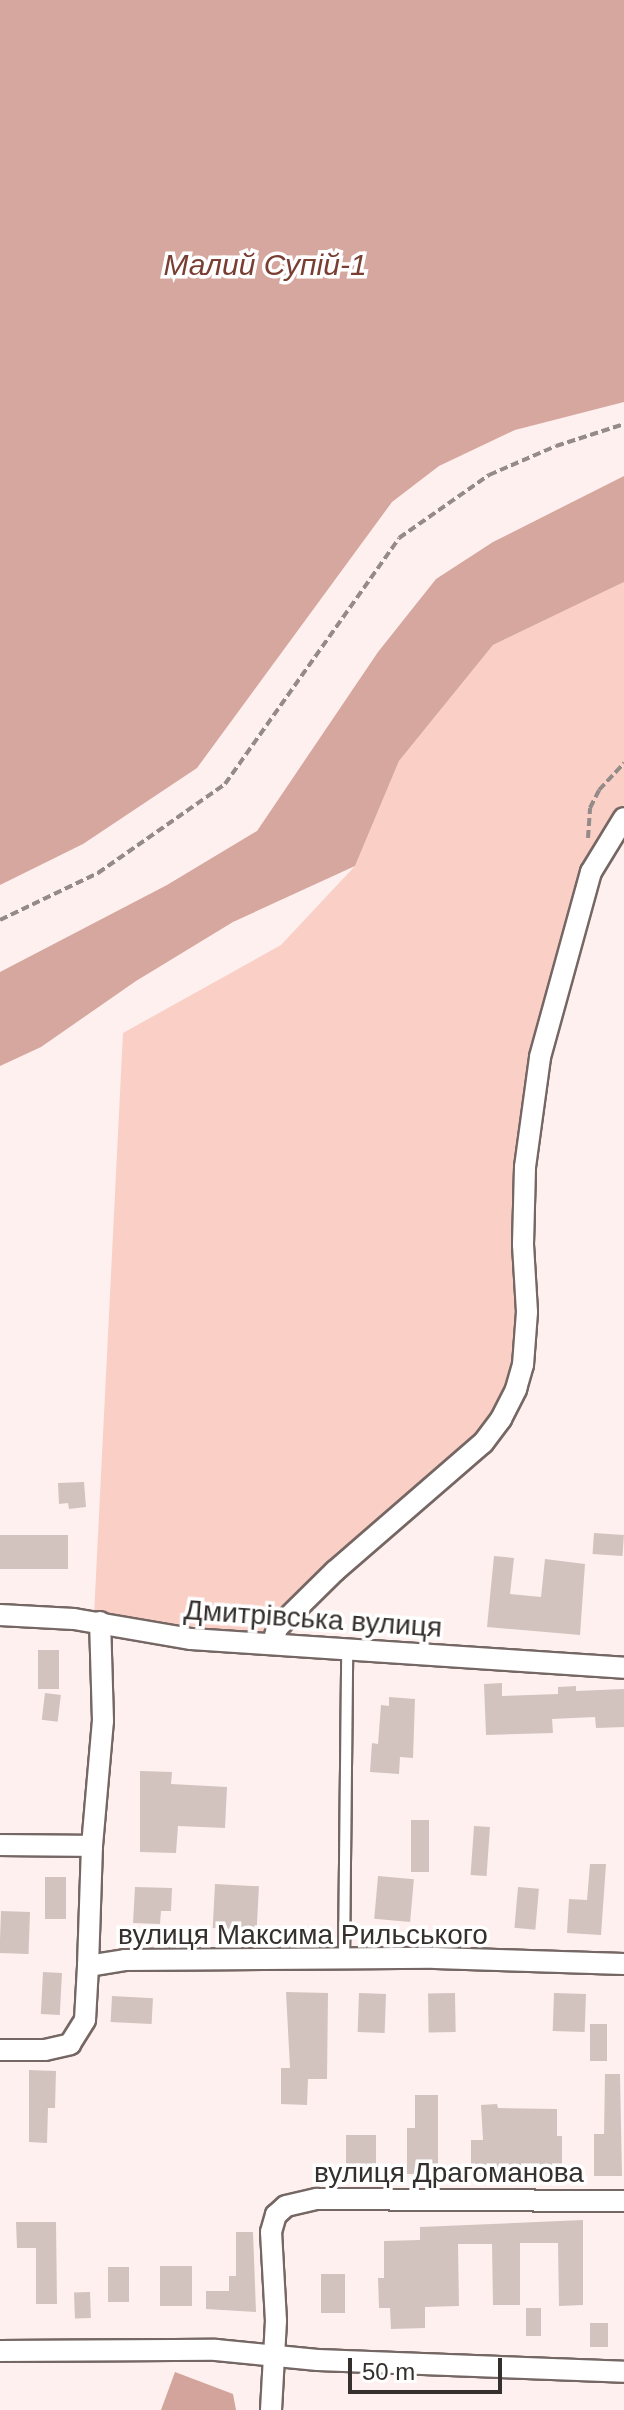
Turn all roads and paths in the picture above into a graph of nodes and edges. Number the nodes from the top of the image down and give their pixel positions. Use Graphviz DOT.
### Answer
graph roads {
  1 [pos="624,424"];
  2 [pos="624,763"];
  3 [pos="624,818"];
  4 [pos="598,858"];
  5 [pos="0,920"];
  6 [pos="0,1615"];
  7 [pos="100,1622"];
  8 [pos="273,1643"];
  9 [pos="347,1649"];
  10 [pos="624,1668"];
  11 [pos="0,1845"];
  12 [pos="92,1846"];
  13 [pos="344,1959"];
  14 [pos="624,1964"];
  15 [pos="88,1966"];
  16 [pos="0,2050"];
  17 [pos="624,2201"];
  18 [pos="0,2351"];
  19 [pos="272,2356"];
  20 [pos="624,2372"];
  21 [pos="271,2410"];
  1 -- 5 [label="path"];
  2 -- 4 [label="path"];
  3 -- 4 [label="street"];
  4 -- 8 [label="street"];
  6 -- 7 [label="street, Дмитрівська вулиця"];
  7 -- 8 [label="street, Дмитрівська вулиця"];
  7 -- 12 [label="street"];
  8 -- 9 [label="street, Дмитрівська вулиця"];
  9 -- 10 [label="street, Дмитрівська вулиця"];
  9 -- 13 [label="lane"];
  11 -- 12 [label="street"];
  12 -- 15 [label="street"];
  13 -- 14 [label="street, вулиця Максима Рильського"];
  13 -- 15 [label="street, вулиця Максима Рильського"];
  15 -- 16 [label="street, вулиця Максима Рильського"];
  17 -- 19 [label="street, вулиця Драгоманова"];
  18 -- 19 [label="street"];
  19 -- 20 [label="street"];
  19 -- 21 [label="street, вулиця Драгоманова"];
}
